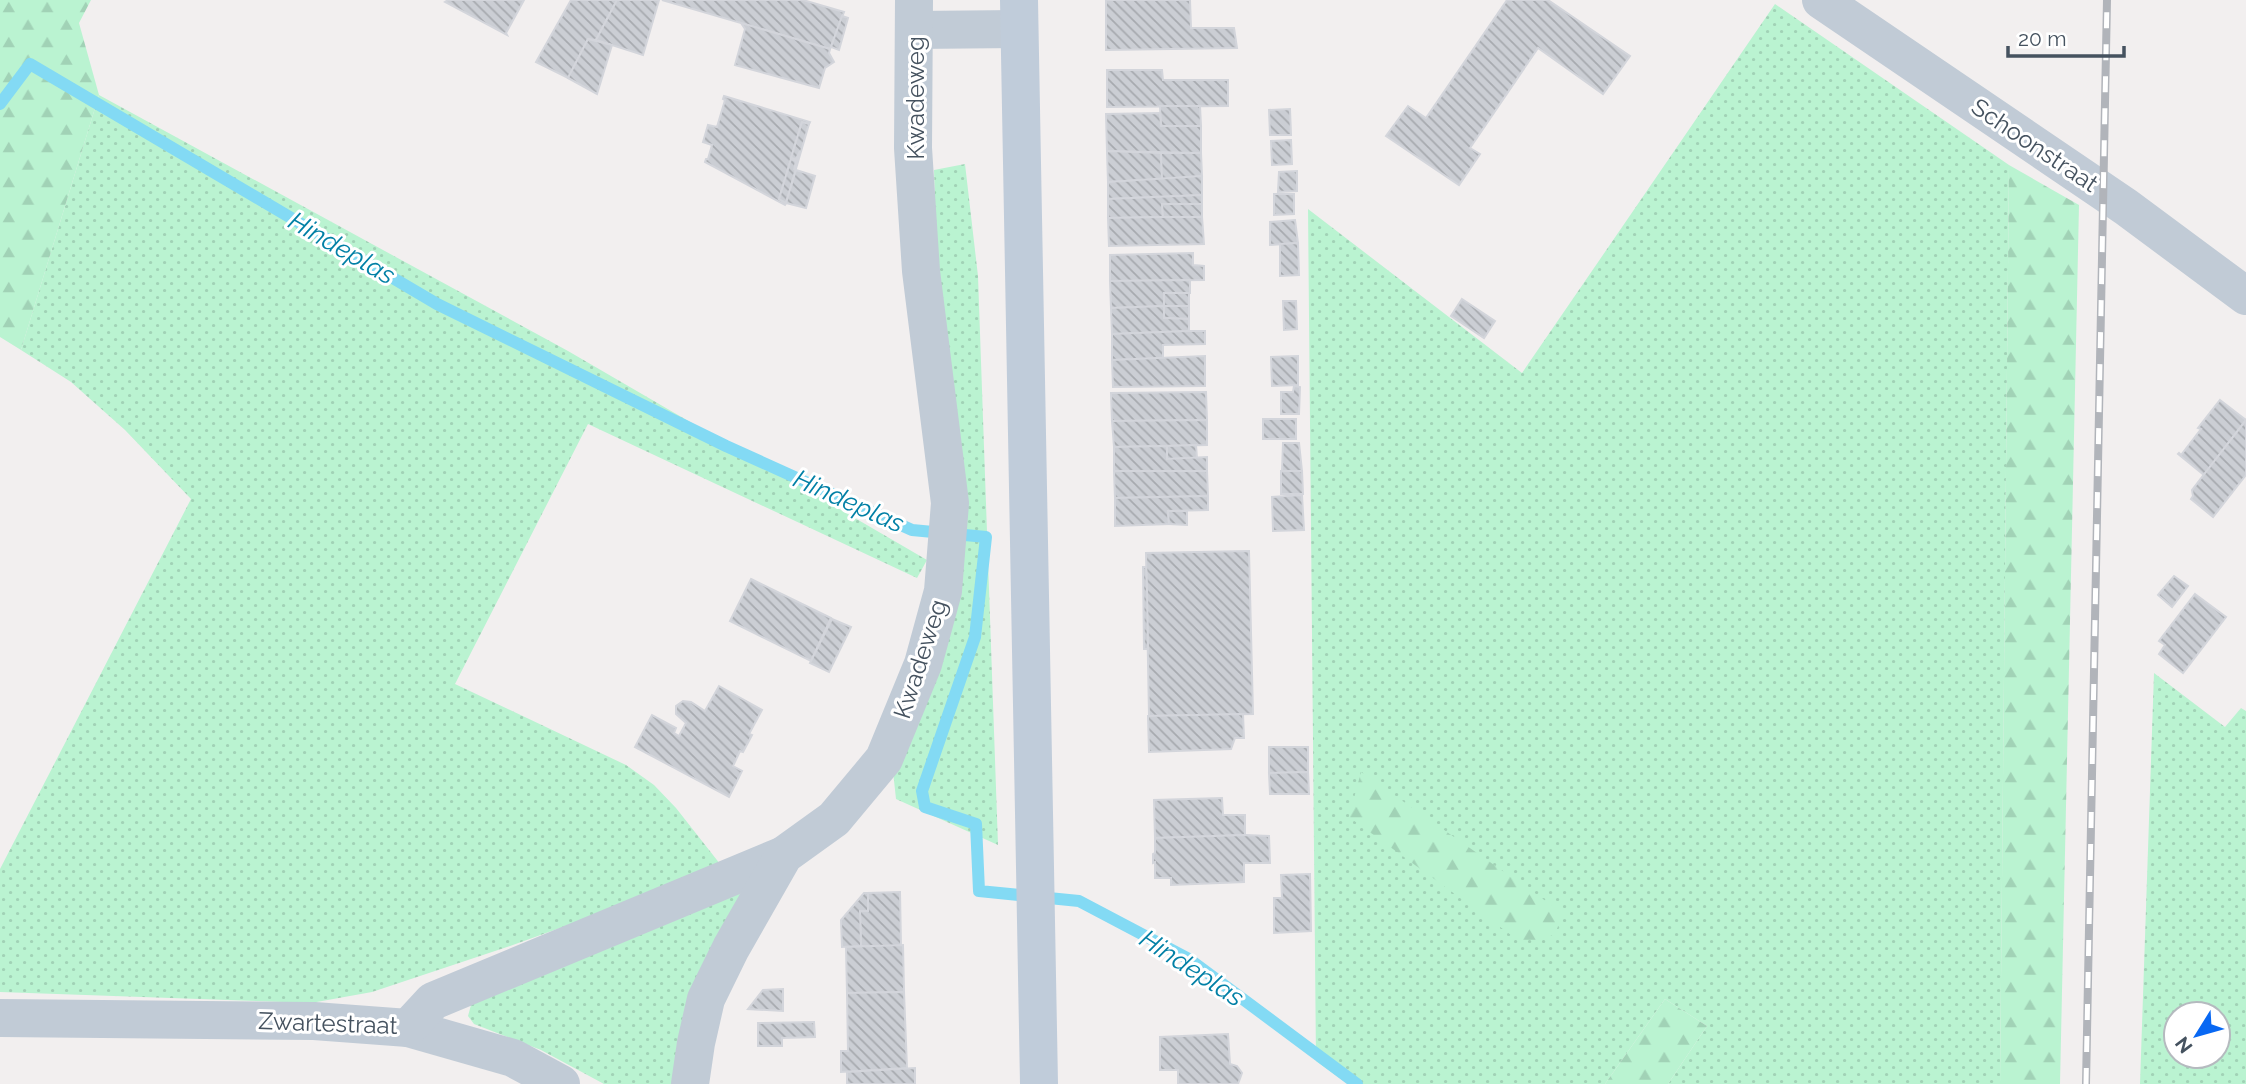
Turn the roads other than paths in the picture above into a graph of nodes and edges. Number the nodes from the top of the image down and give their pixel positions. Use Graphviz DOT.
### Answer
graph roads {
  1 [pos="1821,0"];
  2 [pos="1019,14"];
  3 [pos="915,15"];
  4 [pos="2242,283"];
  5 [pos="785,855"];
  6 [pos="0,1018"];
  7 [pos="408,1028"];
  8 [pos="561,1084"];
  9 [pos="690,1084"];
  10 [pos="1039,1084"];
  1 -- 4 [label="street, Schoonstraat"];
  2 -- 3 [label="street"];
  2 -- 10 [label="main road"];
  3 -- 5 [label="street, Kwadeweg"];
  5 -- 7 [label="street, Zwartestraat"];
  5 -- 9 [label="street, Kwadeweg"];
  6 -- 7 [label="street, Zwartestraat"];
  7 -- 8 [label="street"];
}
